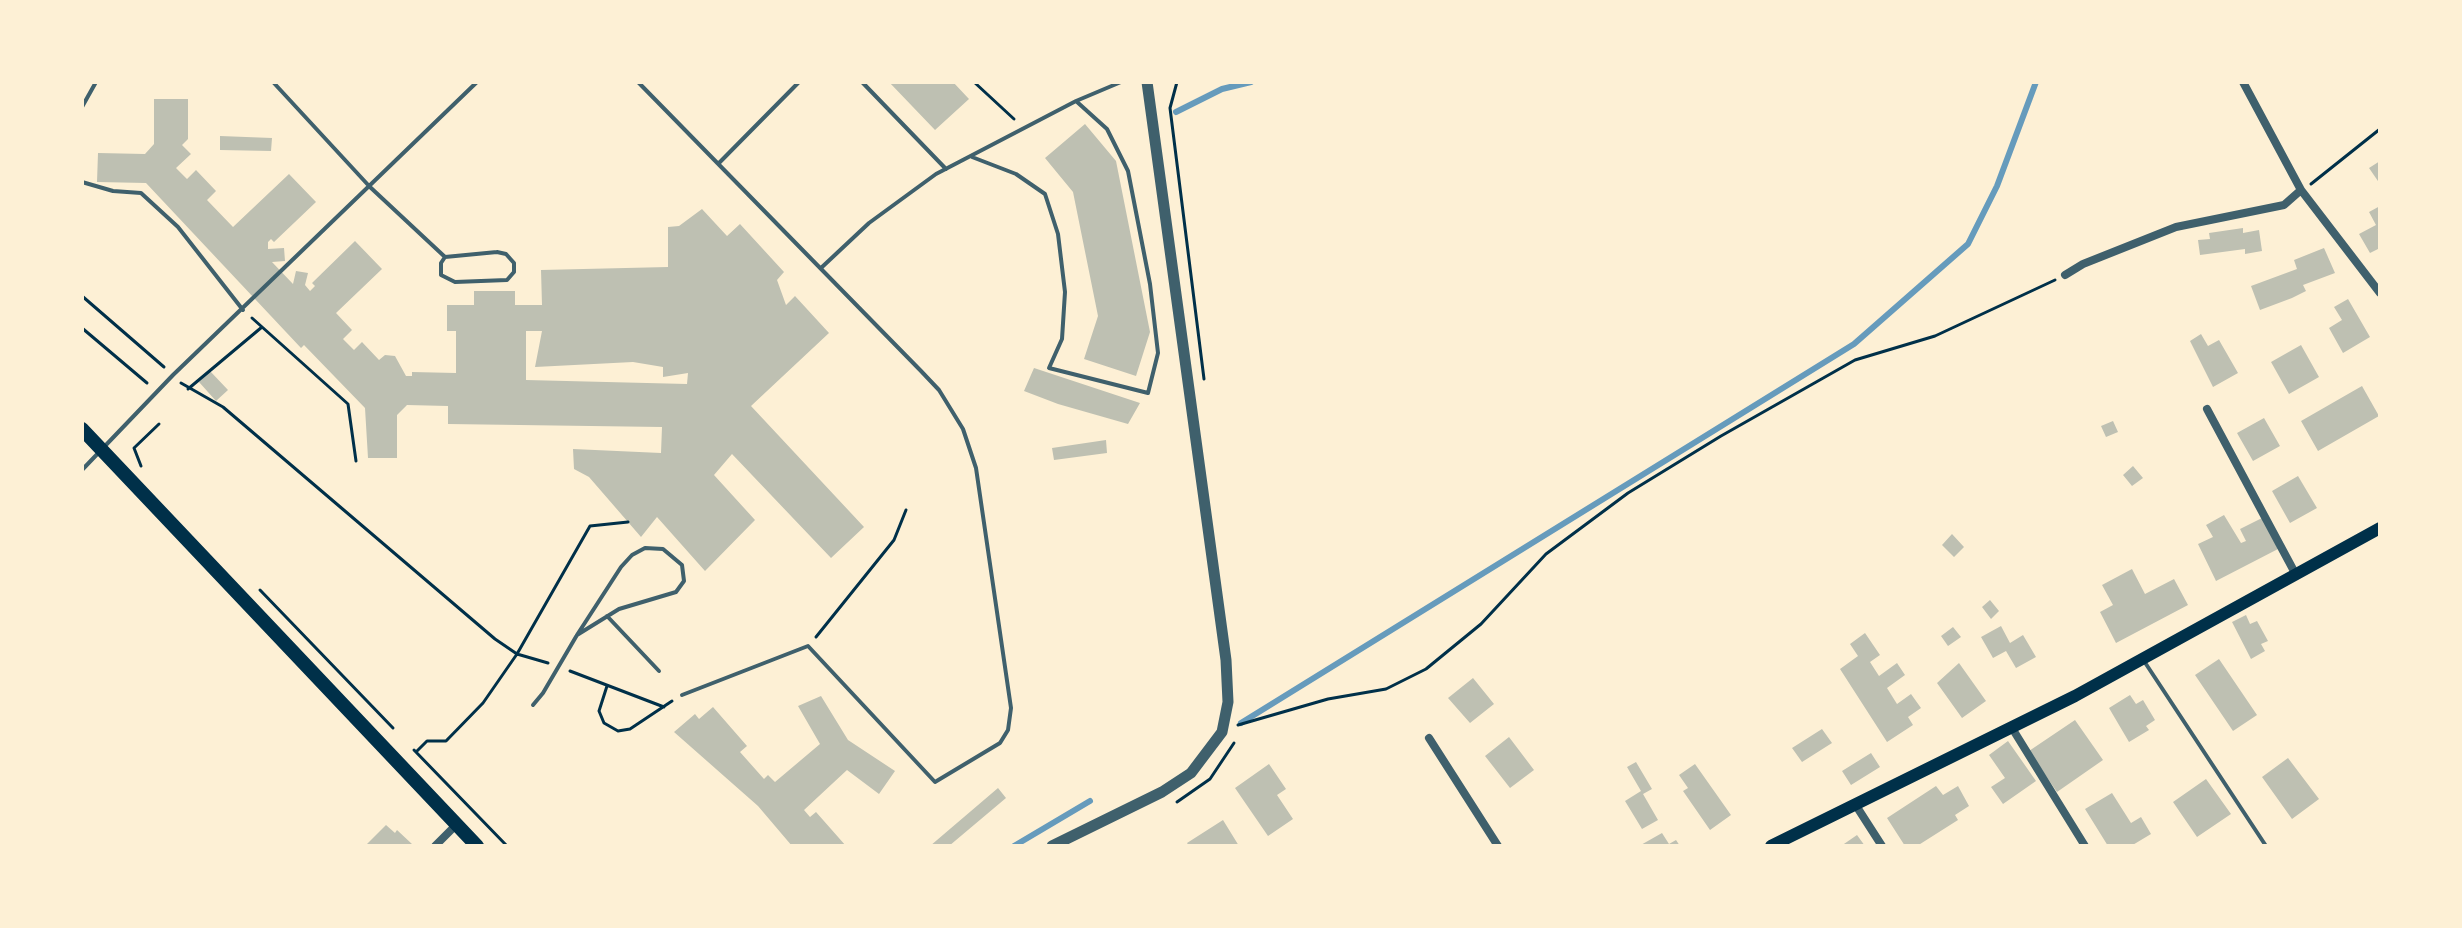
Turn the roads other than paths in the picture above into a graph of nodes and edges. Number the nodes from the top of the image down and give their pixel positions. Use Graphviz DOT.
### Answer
graph roads {
  1 [pos="96,82"];
  2 [pos="273,82"];
  3 [pos="477,82"];
  4 [pos="638,82"];
  5 [pos="799,82"];
  6 [pos="862,82"];
  7 [pos="1121,82"];
  8 [pos="1147,82"];
  9 [pos="2243,82"];
  10 [pos="1076,101"];
  11 [pos="82,107"];
  12 [pos="972,157"];
  13 [pos="719,163"];
  14 [pos="946,169"];
  15 [pos="82,182"];
  16 [pos="370,187"];
  17 [pos="2301,190"];
  18 [pos="445,257"];
  19 [pos="821,268"];
  20 [pos="2065,275"];
  21 [pos="2380,293"];
  22 [pos="243,310"];
  23 [pos="2207,409"];
  24 [pos="82,429"];
  25 [pos="101,450"];
  26 [pos="82,470"];
  27 [pos="2380,528"];
  28 [pos="2295,573"];
  29 [pos="607,616"];
  30 [pos="577,635"];
  31 [pos="2142,658"];
  32 [pos="659,671"];
  33 [pos="682,695"];
  34 [pos="533,705"];
  35 [pos="2012,728"];
  36 [pos="1429,738"];
  37 [pos="1855,804"];
  38 [pos="457,824"];
  39 [pos="435,846"];
  40 [pos="477,846"];
  41 [pos="1052,846"];
  42 [pos="1498,846"];
  43 [pos="1771,846"];
  44 [pos="1882,846"];
  45 [pos="2085,846"];
  46 [pos="2266,846"];
  1 -- 11 [label="lane"];
  2 -- 16 [label="lane"];
  3 -- 16 [label="lane"];
  4 -- 13 [label="lane"];
  5 -- 13 [label="lane"];
  6 -- 14 [label="lane"];
  7 -- 10 [label="lane"];
  8 -- 41 [label="street"];
  9 -- 17 [label="street"];
  10 -- 12 [label="lane"];
  10 -- 12 [label="lane"];
  12 -- 14 [label="lane"];
  13 -- 19 [label="lane"];
  14 -- 19 [label="lane"];
  15 -- 22 [label="lane"];
  16 -- 18 [label="lane"];
  16 -- 22 [label="lane"];
  17 -- 20 [label="street"];
  17 -- 21 [label="street"];
  18 -- 18 [label="lane"];
  19 -- 33 [label="lane"];
  22 -- 25 [label="lane"];
  23 -- 28 [label="street"];
  24 -- 25 [label="main road"];
  25 -- 26 [label="lane"];
  25 -- 38 [label="main road"];
  27 -- 28 [label="main road"];
  28 -- 31 [label="main road"];
  29 -- 30 [label="lane"];
  29 -- 30 [label="lane"];
  29 -- 32 [label="lane"];
  30 -- 34 [label="lane"];
  31 -- 35 [label="main road"];
  31 -- 46 [label="lane"];
  35 -- 37 [label="main road"];
  35 -- 45 [label="street"];
  36 -- 42 [label="street"];
  37 -- 43 [label="main road"];
  37 -- 44 [label="street"];
  38 -- 39 [label="street"];
  38 -- 40 [label="main road"];
}
